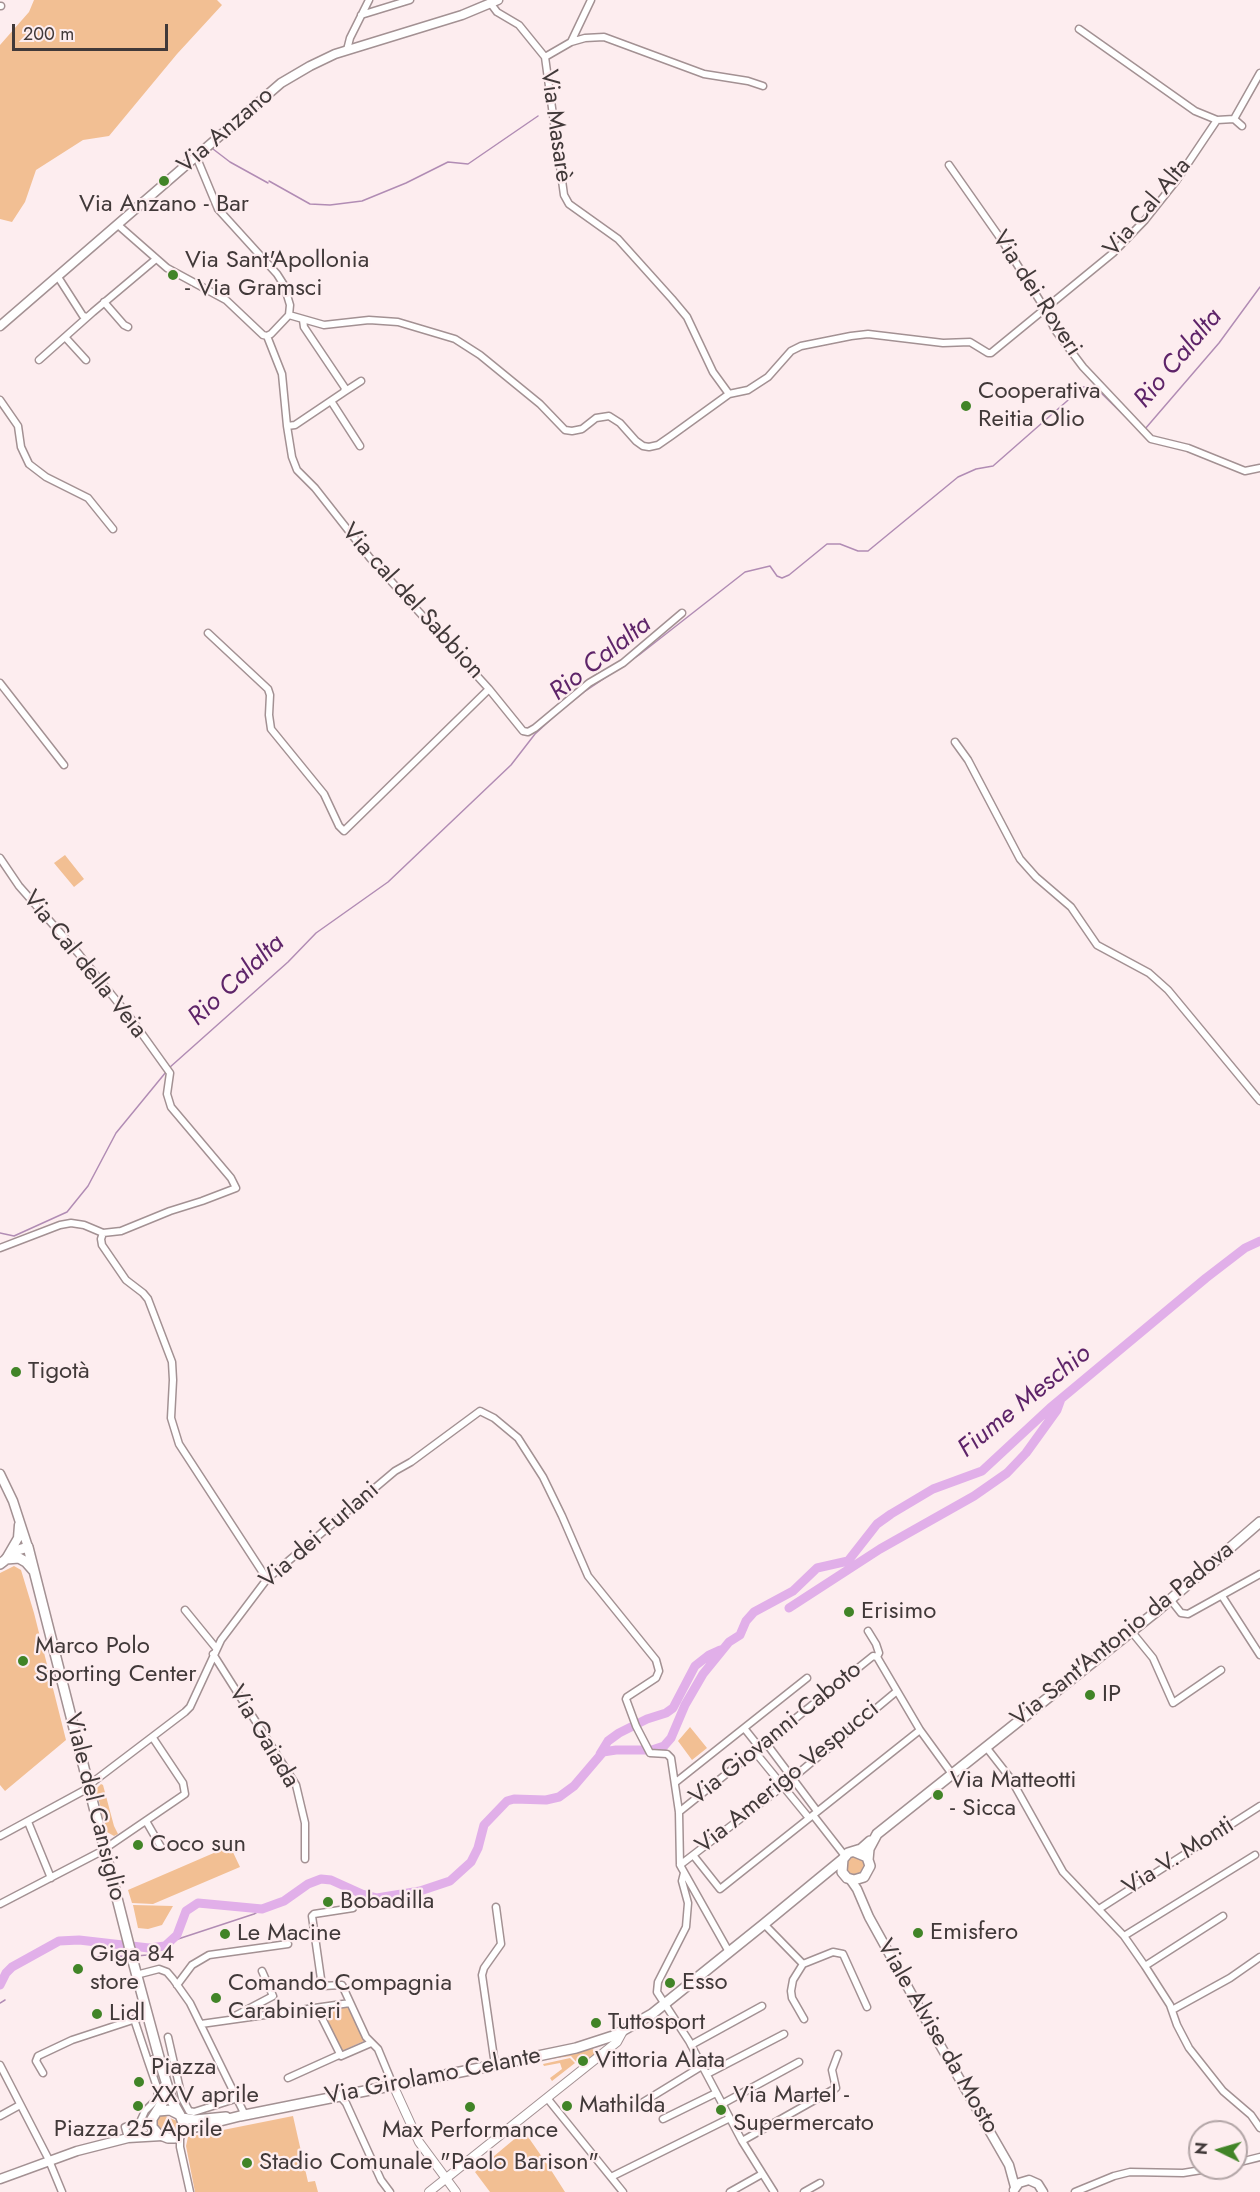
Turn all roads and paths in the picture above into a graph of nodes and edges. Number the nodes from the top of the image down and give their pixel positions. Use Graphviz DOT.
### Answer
graph roads {
  1 [pos="369,0"];
  2 [pos="410,0"];
  3 [pos="591,0"];
  4 [pos="495,2"];
  5 [pos="362,15"];
  6 [pos="1078,29"];
  7 [pos="571,42"];
  8 [pos="347,50"];
  9 [pos="545,57"];
  10 [pos="1260,73"];
  11 [pos="762,86"];
  12 [pos="1217,120"];
  13 [pos="1234,120"];
  14 [pos="1242,126"];
  15 [pos="196,156"];
  16 [pos="949,165"];
  17 [pos="118,225"];
  18 [pos="156,259"];
  19 [pos="58,277"];
  20 [pos="104,302"];
  21 [pos="1046,309"];
  22 [pos="290,315"];
  23 [pos="87,317"];
  24 [pos="303,320"];
  25 [pos="0,326"];
  26 [pos="128,327"];
  27 [pos="267,336"];
  28 [pos="64,337"];
  29 [pos="39,360"];
  30 [pos="86,360"];
  31 [pos="361,381"];
  32 [pos="344,392"];
  33 [pos="729,394"];
  34 [pos="0,400"];
  35 [pos="331,401"];
  36 [pos="287,426"];
  37 [pos="360,446"];
  38 [pos="1260,468"];
  39 [pos="113,530"];
  40 [pos="682,613"];
  41 [pos="208,633"];
  42 [pos="0,683"];
  43 [pos="489,689"];
  44 [pos="955,742"];
  45 [pos="64,765"];
  46 [pos="0,858"];
  47 [pos="1260,1101"];
  48 [pos="103,1233"];
  49 [pos="0,1248"];
  50 [pos="0,1474"];
  51 [pos="18,1515"];
  52 [pos="1260,1521"];
  53 [pos="28,1547"];
  54 [pos="3,1562"];
  55 [pos="34,1572"];
  56 [pos="1260,1574"];
  57 [pos="267,1579"];
  58 [pos="1222,1596"];
  59 [pos="1170,1599"];
  60 [pos="185,1610"];
  61 [pos="868,1631"];
  62 [pos="1131,1631"];
  63 [pos="215,1651"];
  64 [pos="1260,1655"];
  65 [pos="875,1657"];
  66 [pos="1221,1670"];
  67 [pos="807,1678"];
  68 [pos="897,1691"];
  69 [pos="744,1728"];
  70 [pos="920,1730"];
  71 [pos="153,1738"];
  72 [pos="766,1743"];
  73 [pos="986,1747"];
  74 [pos="757,1750"];
  75 [pos="952,1774"];
  76 [pos="792,1778"];
  77 [pos="676,1782"];
  78 [pos="783,1786"];
  79 [pos="86,1788"];
  80 [pos="1260,1806"];
  81 [pos="679,1812"];
  82 [pos="813,1814"];
  83 [pos="146,1821"];
  84 [pos="28,1822"];
  85 [pos="876,1835"];
  86 [pos="0,1836"];
  87 [pos="161,1846"];
  88 [pos="105,1849"];
  89 [pos="693,1855"];
  90 [pos="848,1855"];
  91 [pos="1255,1855"];
  92 [pos="305,1859"];
  93 [pos="868,1860"];
  94 [pos="680,1865"];
  95 [pos="684,1872"];
  96 [pos="864,1877"];
  97 [pos="51,1878"];
  98 [pos="847,1878"];
  99 [pos="820,1879"];
  100 [pos="0,1904"];
  101 [pos="496,1907"];
  102 [pos="353,1908"];
  103 [pos="866,1909"];
  104 [pos="1099,1909"];
  105 [pos="1223,1916"];
  106 [pos="764,1924"];
  107 [pos="1124,1936"];
  108 [pos="288,1944"];
  109 [pos="729,1952"];
  110 [pos="1260,1957"];
  111 [pos="803,1964"];
  112 [pos="1145,1966"];
  113 [pos="262,1971"];
  114 [pos="136,1975"];
  115 [pos="177,1985"];
  116 [pos="350,2003"];
  117 [pos="664,2004"];
  118 [pos="762,2006"];
  119 [pos="867,2007"];
  120 [pos="1173,2010"];
  121 [pos="320,2014"];
  122 [pos="148,2015"];
  123 [pos="134,2019"];
  124 [pos="229,2019"];
  125 [pos="804,2019"];
  126 [pos="201,2024"];
  127 [pos="623,2031"];
  128 [pos="784,2034"];
  129 [pos="168,2037"];
  130 [pos="371,2043"];
  131 [pos="691,2045"];
  132 [pos="837,2054"];
  133 [pos="339,2055"];
  134 [pos="160,2057"];
  135 [pos="148,2061"];
  136 [pos="799,2062"];
  137 [pos="0,2065"];
  138 [pos="495,2066"];
  139 [pos="702,2066"];
  140 [pos="164,2072"];
  141 [pos="43,2073"];
  142 [pos="707,2074"];
  143 [pos="288,2078"];
  144 [pos="393,2085"];
  145 [pos="717,2093"];
  146 [pos="340,2096"];
  147 [pos="238,2098"];
  148 [pos="547,2098"];
  149 [pos="640,2104"];
  150 [pos="722,2104"];
  151 [pos="20,2105"];
  152 [pos="155,2115"];
  153 [pos="243,2115"];
  154 [pos="0,2116"];
  155 [pos="181,2117"];
  156 [pos="730,2118"];
  157 [pos="663,2119"];
  158 [pos="1260,2128"];
  159 [pos="174,2135"];
  160 [pos="128,2138"];
  161 [pos="742,2140"];
  162 [pos="49,2162"];
  163 [pos="1009,2164"];
  164 [pos="1188,2173"];
  165 [pos="762,2174"];
  166 [pos="611,2177"];
  167 [pos="446,2178"];
  168 [pos="0,2180"];
  169 [pos="1026,2181"];
  170 [pos="820,2183"];
  171 [pos="1014,2190"];
  172 [pos="62,2192"];
  173 [pos="190,2192"];
  174 [pos="390,2192"];
  175 [pos="429,2192"];
  176 [pos="456,2192"];
  177 [pos="623,2192"];
  178 [pos="730,2192"];
  179 [pos="774,2192"];
  180 [pos="804,2192"];
  181 [pos="1043,2192"];
  182 [pos="1075,2192"];
  1 -- 5 [label="street"];
  2 -- 5 [label="street"];
  3 -- 7 [label="street"];
  4 -- 8 [label="main road, Via Anzano"];
  4 -- 9 [label="street, Via Masarè"];
  5 -- 8 [label="street"];
  6 -- 12 [label="street"];
  7 -- 9 [label="street"];
  7 -- 11 [label="street"];
  8 -- 15 [label="main road, Via Anzano"];
  9 -- 33 [label="street, Via Masarè"];
  10 -- 13 [label="street"];
  12 -- 13 [label="street"];
  12 -- 21 [label="street, Via Cal Alta"];
  13 -- 14 [label="street"];
  15 -- 17 [label="main road, Via Anzano"];
  15 -- 22 [label="street"];
  16 -- 21 [label="street, Via dei Roveri"];
  17 -- 18 [label="street"];
  17 -- 19 [label="main road, Via Anzano"];
  18 -- 20 [label="street"];
  18 -- 27 [label="street"];
  19 -- 23 [label="street"];
  19 -- 25 [label="main road, Via Anzano"];
  20 -- 23 [label="street"];
  20 -- 26 [label="street"];
  21 -- 33 [label="street, Via Cal Alta"];
  21 -- 38 [label="street, Via dei Roveri"];
  22 -- 24 [label="street"];
  22 -- 27 [label="street"];
  23 -- 28 [label="street"];
  24 -- 32 [label="street"];
  24 -- 33 [label="street"];
  27 -- 36 [label="street"];
  28 -- 29 [label="street"];
  28 -- 30 [label="street"];
  31 -- 32 [label="street"];
  32 -- 35 [label="street"];
  34 -- 39 [label="street"];
  35 -- 36 [label="street"];
  35 -- 37 [label="street"];
  36 -- 43 [label="street, Via cal del Sabbion"];
  40 -- 43 [label="street"];
  41 -- 43 [label="street, Via cal del Sabbion"];
  42 -- 45 [label="street"];
  44 -- 47 [label="street"];
  46 -- 48 [label="street, Via Cal della Veia"];
  48 -- 49 [label="street"];
  48 -- 57 [label="street"];
  50 -- 51 [label="main road, Viale del Cansiglio"];
  51 -- 53 [label="main road, Viale del Cansiglio"];
  51 -- 54 [label="main road"];
  52 -- 59 [label="main road, Via Sant'Antonio da Padova"];
  53 -- 54 [label="main road"];
  53 -- 55 [label="main road, Viale del Cansiglio"];
  54 -- 55 [label="main road"];
  55 -- 79 [label="main road, Viale del Cansiglio"];
  56 -- 58 [label="street"];
  57 -- 63 [label="street, Via dei Furlani"];
  57 -- 77 [label="street, Via dei Furlani"];
  58 -- 59 [label="street"];
  58 -- 64 [label="street"];
  59 -- 62 [label="main road, Via Sant'Antonio da Padova"];
  60 -- 63 [label="street, Via Gaiada"];
  61 -- 65 [label="street"];
  62 -- 66 [label="street"];
  62 -- 73 [label="main road, Via Sant'Antonio da Padova"];
  63 -- 71 [label="street, Via dei Furlani"];
  63 -- 92 [label="street, Via Gaiada"];
  65 -- 68 [label="street"];
  65 -- 72 [label="street, Via Giovanni Caboto"];
  67 -- 69 [label="street"];
  68 -- 70 [label="street"];
  68 -- 76 [label="street, Via Amerigo Vespucci"];
  69 -- 74 [label="street"];
  69 -- 77 [label="street"];
  70 -- 75 [label="street"];
  70 -- 82 [label="street"];
  71 -- 79 [label="street, Via dei Furlani"];
  71 -- 83 [label="street"];
  72 -- 74 [label="street, Via Giovanni Caboto"];
  72 -- 76 [label="street"];
  73 -- 75 [label="main road, Via Sant'Antonio da Padova"];
  73 -- 104 [label="street"];
  74 -- 78 [label="street"];
  74 -- 81 [label="street, Via Giovanni Caboto"];
  75 -- 85 [label="main road, Via Sant'Antonio da Padova"];
  76 -- 78 [label="street, Via Amerigo Vespucci"];
  76 -- 82 [label="street"];
  77 -- 81 [label="street"];
  78 -- 82 [label="street"];
  78 -- 89 [label="street, Via Amerigo Vespucci"];
  79 -- 84 [label="street, Via dei Furlani"];
  79 -- 88 [label="main road, Viale del Cansiglio"];
  80 -- 104 [label="street, Via V. Monti"];
  81 -- 94 [label="street"];
  82 -- 89 [label="street"];
  82 -- 90 [label="street"];
  83 -- 87 [label="street"];
  83 -- 88 [label="street"];
  84 -- 86 [label="street, Via dei Furlani"];
  84 -- 97 [label="street"];
  85 -- 90 [label="main road, Via Sant'Antonio da Padova"];
  85 -- 93 [label="main road"];
  88 -- 97 [label="street"];
  88 -- 114 [label="main road, Viale del Cansiglio"];
  89 -- 94 [label="street, Via Amerigo Vespucci"];
  90 -- 93 [label="main road"];
  90 -- 98 [label="main road"];
  90 -- 99 [label="main road, Via Sant'Antonio da Padova"];
  91 -- 107 [label="street"];
  93 -- 96 [label="main road"];
  94 -- 95 [label="street"];
  95 -- 109 [label="street"];
  95 -- 117 [label="street"];
  96 -- 98 [label="main road"];
  96 -- 103 [label="main road, Viale Alvise da Mosto"];
  97 -- 100 [label="street"];
  98 -- 99 [label="main road"];
  98 -- 103 [label="main road, Viale Alvise da Mosto"];
  99 -- 106 [label="main road, Via Girolamo Celante"];
  101 -- 138 [label="street"];
  102 -- 116 [label="street"];
  103 -- 163 [label="main road, Viale Alvise da Mosto"];
  104 -- 107 [label="street"];
  105 -- 112 [label="street"];
  106 -- 109 [label="main road, Via Girolamo Celante"];
  106 -- 111 [label="street"];
  107 -- 112 [label="street"];
  108 -- 115 [label="street"];
  109 -- 117 [label="main road, Via Girolamo Celante"];
  110 -- 120 [label="street"];
  111 -- 119 [label="street"];
  111 -- 125 [label="street"];
  112 -- 120 [label="street"];
  113 -- 124 [label="street"];
  114 -- 115 [label="street"];
  114 -- 122 [label="main road, Viale del Cansiglio"];
  115 -- 126 [label="street"];
  116 -- 124 [label="street"];
  116 -- 130 [label="street"];
  117 -- 127 [label="main road, Via Girolamo Celante"];
  117 -- 131 [label="street"];
  118 -- 131 [label="street"];
  120 -- 158 [label="street"];
  121 -- 133 [label="street"];
  122 -- 123 [label="street"];
  122 -- 134 [label="main road, Viale del Cansiglio"];
  123 -- 135 [label="street"];
  123 -- 141 [label="street"];
  124 -- 126 [label="street"];
  126 -- 147 [label="street"];
  127 -- 138 [label="main road, Via Girolamo Celante"];
  127 -- 148 [label="street"];
  128 -- 142 [label="street"];
  129 -- 147 [label="street"];
  130 -- 133 [label="street"];
  130 -- 144 [label="street"];
  131 -- 139 [label="street"];
  132 -- 161 [label="street"];
  133 -- 143 [label="street"];
  134 -- 135 [label="street"];
  134 -- 140 [label="main road, Viale del Cansiglio"];
  135 -- 160 [label="street"];
  136 -- 150 [label="street"];
  137 -- 151 [label="street"];
  138 -- 144 [label="main road, Via Girolamo Celante"];
  139 -- 142 [label="street"];
  139 -- 149 [label="street"];
  140 -- 152 [label="main road, Viale del Cansiglio"];
  140 -- 155 [label="main road, Viale del Cansiglio"];
  142 -- 145 [label="street"];
  144 -- 146 [label="main road, Via Girolamo Celante"];
  144 -- 167 [label="street"];
  145 -- 150 [label="street"];
  145 -- 157 [label="street"];
  146 -- 153 [label="main road, Via Girolamo Celante"];
  146 -- 174 [label="street"];
  147 -- 153 [label="street"];
  148 -- 166 [label="street"];
  148 -- 167 [label="street"];
  150 -- 156 [label="street"];
  151 -- 154 [label="street"];
  151 -- 162 [label="street"];
  152 -- 155 [label="main road, Via Girolamo Celante"];
  152 -- 159 [label="main road"];
  152 -- 160 [label="main road, Via Girolamo Celante"];
  153 -- 155 [label="main road, Via Girolamo Celante"];
  153 -- 159 [label="main road, Via Girolamo Celante"];
  155 -- 159 [label="main road, Viale del Cansiglio"];
  156 -- 161 [label="street"];
  156 -- 166 [label="street"];
  159 -- 160 [label="main road, Via Girolamo Celante"];
  159 -- 173 [label="street"];
  160 -- 162 [label="main road, Via Girolamo Celante"];
  161 -- 165 [label="street"];
  162 -- 168 [label="main road, Via Girolamo Celante"];
  162 -- 172 [label="street"];
  163 -- 169 [label="main road, Viale Alvise da Mosto"];
  163 -- 171 [label="main road, Viale Alvise da Mosto"];
  164 -- 182 [label="street"];
  165 -- 178 [label="street"];
  165 -- 179 [label="street"];
  166 -- 177 [label="street"];
  167 -- 175 [label="street"];
  167 -- 176 [label="street"];
  169 -- 171 [label="main road"];
  169 -- 181 [label="main road, Viale Alvise da Mosto"];
  170 -- 180 [label="street"];
}
